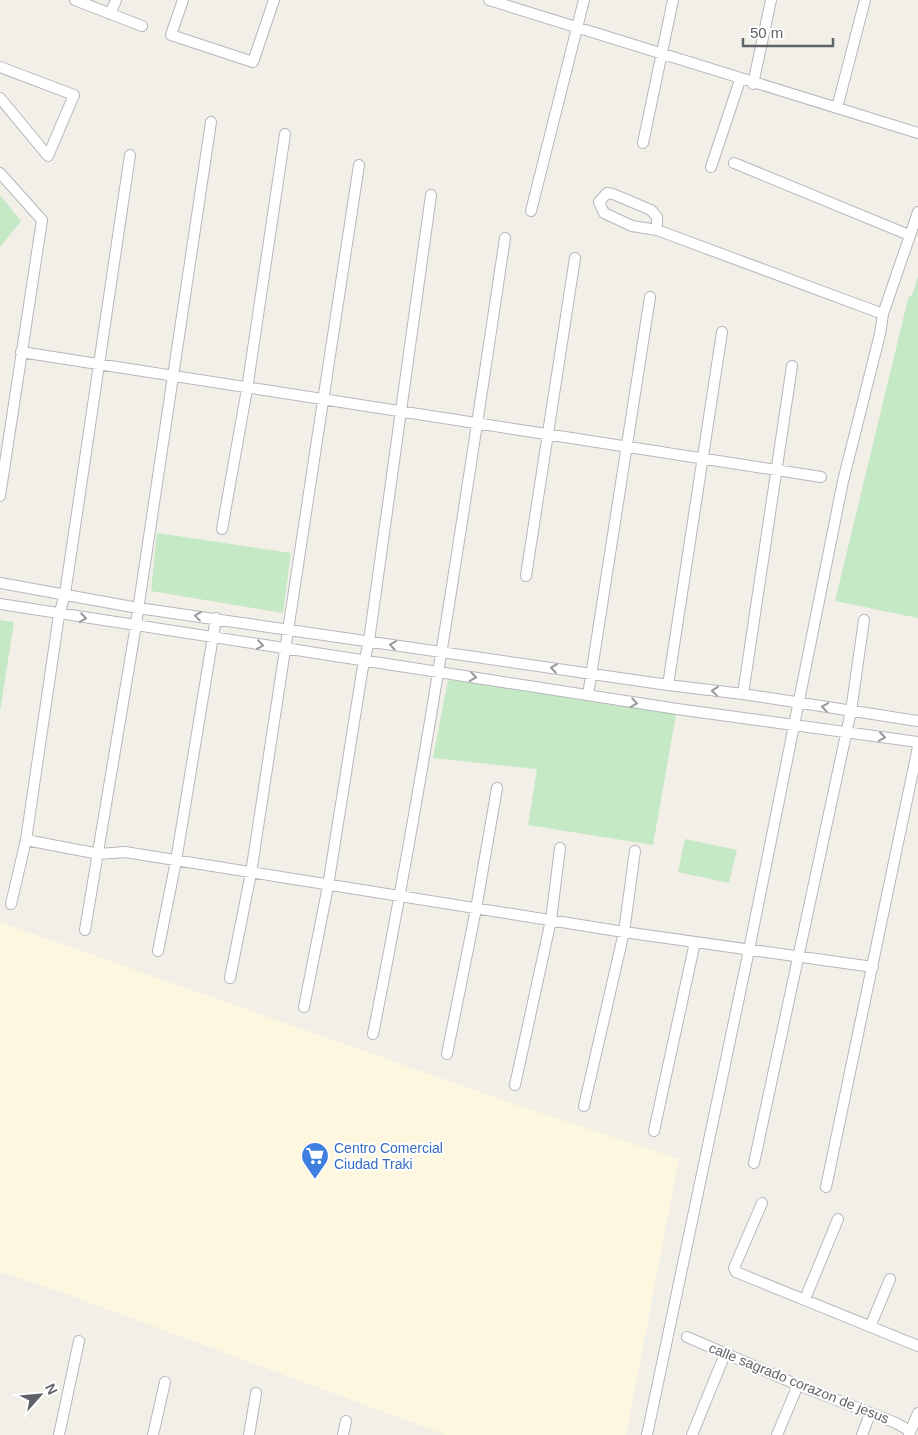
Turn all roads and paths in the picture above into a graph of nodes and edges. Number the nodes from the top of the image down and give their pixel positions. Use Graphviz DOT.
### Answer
graph roads {
  1 [pos="75,0"];
  2 [pos="116,0"];
  3 [pos="183,0"];
  4 [pos="274,0"];
  5 [pos="490,0"];
  6 [pos="584,0"];
  7 [pos="673,0"];
  8 [pos="771,0"];
  9 [pos="865,0"];
  10 [pos="110,14"];
  11 [pos="142,26"];
  12 [pos="578,29"];
  13 [pos="662,54"];
  14 [pos="0,67"];
  15 [pos="740,80"];
  16 [pos="753,84"];
  17 [pos="0,98"];
  18 [pos="837,108"];
  19 [pos="211,122"];
  20 [pos="918,133"];
  21 [pos="285,134"];
  22 [pos="643,143"];
  23 [pos="130,155"];
  24 [pos="734,163"];
  25 [pos="359,164"];
  26 [pos="711,167"];
  27 [pos="0,172"];
  28 [pos="431,194"];
  29 [pos="531,211"];
  30 [pos="918,212"];
  31 [pos="657,230"];
  32 [pos="909,235"];
  33 [pos="505,238"];
  34 [pos="575,258"];
  35 [pos="650,298"];
  36 [pos="883,314"];
  37 [pos="722,332"];
  38 [pos="21,352"];
  39 [pos="98,364"];
  40 [pos="792,366"];
  41 [pos="173,375"];
  42 [pos="247,389"];
  43 [pos="325,401"];
  44 [pos="400,412"];
  45 [pos="477,424"];
  46 [pos="548,433"];
  47 [pos="626,446"];
  48 [pos="703,458"];
  49 [pos="777,469"];
  50 [pos="821,477"];
  51 [pos="0,496"];
  52 [pos="222,530"];
  53 [pos="526,576"];
  54 [pos="0,583"];
  55 [pos="65,594"];
  56 [pos="0,604"];
  57 [pos="138,608"];
  58 [pos="59,615"];
  59 [pos="216,618"];
  60 [pos="864,620"];
  61 [pos="136,626"];
  62 [pos="288,629"];
  63 [pos="211,638"];
  64 [pos="368,641"];
  65 [pos="285,649"];
  66 [pos="441,653"];
  67 [pos="364,660"];
  68 [pos="439,672"];
  69 [pos="592,673"];
  70 [pos="668,685"];
  71 [pos="743,694"];
  72 [pos="588,695"];
  73 [pos="798,703"];
  74 [pos="851,711"];
  75 [pos="918,721"];
  76 [pos="794,724"];
  77 [pos="846,732"];
  78 [pos="918,742"];
  79 [pos="918,746"];
  80 [pos="497,788"];
  81 [pos="26,840"];
  82 [pos="560,848"];
  83 [pos="635,850"];
  84 [pos="99,854"];
  85 [pos="176,861"];
  86 [pos="251,873"];
  87 [pos="328,886"];
  88 [pos="400,897"];
  89 [pos="12,904"];
  90 [pos="476,909"];
  91 [pos="551,920"];
  92 [pos="85,930"];
  93 [pos="624,932"];
  94 [pos="695,942"];
  95 [pos="749,950"];
  96 [pos="158,951"];
  97 [pos="799,957"];
  98 [pos="873,967"];
  99 [pos="230,978"];
  100 [pos="304,1007"];
  101 [pos="373,1034"];
  102 [pos="447,1054"];
  103 [pos="515,1084"];
  104 [pos="584,1106"];
  105 [pos="654,1131"];
  106 [pos="754,1163"];
  107 [pos="826,1187"];
  108 [pos="762,1203"];
  109 [pos="838,1219"];
  110 [pos="890,1278"];
  111 [pos="805,1299"];
  112 [pos="870,1326"];
  113 [pos="687,1337"];
  114 [pos="80,1341"];
  115 [pos="918,1346"];
  116 [pos="725,1354"];
  117 [pos="165,1382"];
  118 [pos="798,1385"];
  119 [pos="256,1393"];
  120 [pos="918,1413"];
  121 [pos="870,1414"];
  122 [pos="346,1422"];
  123 [pos="910,1433"];
  124 [pos="59,1435"];
  125 [pos="154,1435"];
  126 [pos="249,1435"];
  127 [pos="343,1435"];
  128 [pos="647,1435"];
  129 [pos="692,1435"];
  130 [pos="776,1435"];
  131 [pos="862,1435"];
  1 -- 10 [label="street"];
  2 -- 10 [label="street"];
  3 -- 4 [label="street"];
  5 -- 12 [label="street"];
  6 -- 12 [label="street"];
  7 -- 13 [label="street"];
  8 -- 16 [label="street"];
  9 -- 18 [label="street"];
  10 -- 11 [label="street"];
  12 -- 13 [label="street"];
  12 -- 29 [label="street"];
  13 -- 15 [label="street"];
  13 -- 22 [label="street"];
  14 -- 17 [label="street"];
  15 -- 16 [label="street"];
  15 -- 26 [label="street"];
  16 -- 18 [label="street"];
  18 -- 20 [label="street"];
  19 -- 41 [label="street"];
  21 -- 42 [label="street"];
  23 -- 39 [label="street"];
  24 -- 32 [label="street"];
  25 -- 43 [label="street"];
  27 -- 38 [label="street"];
  28 -- 44 [label="street"];
  30 -- 32 [label="street"];
  31 -- 31 [label="street"];
  31 -- 36 [label="street"];
  32 -- 36 [label="street"];
  33 -- 45 [label="street"];
  34 -- 46 [label="street"];
  35 -- 47 [label="street"];
  36 -- 73 [label="street"];
  37 -- 48 [label="street"];
  38 -- 39 [label="street"];
  38 -- 51 [label="street"];
  39 -- 41 [label="street"];
  39 -- 55 [label="street"];
  40 -- 49 [label="street"];
  41 -- 42 [label="street"];
  41 -- 57 [label="street"];
  42 -- 43 [label="street"];
  42 -- 52 [label="street"];
  43 -- 44 [label="street"];
  43 -- 62 [label="street"];
  44 -- 45 [label="street"];
  44 -- 64 [label="street"];
  45 -- 46 [label="street"];
  45 -- 66 [label="street"];
  46 -- 47 [label="street"];
  46 -- 53 [label="street"];
  47 -- 48 [label="street"];
  47 -- 69 [label="street"];
  48 -- 49 [label="street"];
  48 -- 70 [label="street"];
  49 -- 50 [label="street"];
  49 -- 71 [label="street"];
  54 -- 55 [label="street"];
  55 -- 57 [label="street"];
  55 -- 58 [label="street"];
  56 -- 58 [label="street"];
  59 -- 57 [label="street, one-way"];
  57 -- 61 [label="street"];
  58 -- 61 [label="street, one-way"];
  58 -- 81 [label="street"];
  59 -- 62 [label="street"];
  59 -- 63 [label="street"];
  60 -- 74 [label="street"];
  61 -- 63 [label="street"];
  61 -- 84 [label="street"];
  62 -- 64 [label="street"];
  62 -- 65 [label="street"];
  63 -- 65 [label="street, one-way"];
  63 -- 85 [label="street"];
  66 -- 64 [label="street, one-way"];
  64 -- 67 [label="street"];
  65 -- 67 [label="street"];
  65 -- 86 [label="street"];
  66 -- 68 [label="street"];
  69 -- 66 [label="street, one-way"];
  67 -- 68 [label="street"];
  67 -- 87 [label="street"];
  68 -- 72 [label="street, one-way"];
  68 -- 88 [label="street"];
  69 -- 70 [label="street"];
  69 -- 72 [label="street"];
  71 -- 70 [label="street, one-way"];
  71 -- 73 [label="street"];
  72 -- 76 [label="street, one-way"];
  74 -- 73 [label="street, one-way"];
  73 -- 76 [label="street"];
  74 -- 75 [label="street"];
  74 -- 77 [label="street"];
  76 -- 77 [label="street"];
  76 -- 95 [label="street"];
  77 -- 78 [label="street, one-way"];
  77 -- 97 [label="street"];
  79 -- 98 [label="street"];
  80 -- 90 [label="street"];
  81 -- 84 [label="street"];
  81 -- 89 [label="street"];
  82 -- 91 [label="street"];
  83 -- 93 [label="street"];
  84 -- 85 [label="street"];
  84 -- 92 [label="street"];
  85 -- 86 [label="street"];
  85 -- 96 [label="street"];
  86 -- 87 [label="street"];
  86 -- 99 [label="street"];
  87 -- 88 [label="street"];
  87 -- 100 [label="street"];
  88 -- 90 [label="street"];
  88 -- 101 [label="street"];
  90 -- 91 [label="street"];
  90 -- 102 [label="street"];
  91 -- 93 [label="street"];
  91 -- 103 [label="street"];
  93 -- 94 [label="street"];
  93 -- 104 [label="street"];
  94 -- 95 [label="street"];
  94 -- 105 [label="street"];
  95 -- 97 [label="street"];
  95 -- 128 [label="street"];
  97 -- 98 [label="street"];
  97 -- 106 [label="street"];
  98 -- 107 [label="street"];
  108 -- 111 [label="street"];
  109 -- 111 [label="street"];
  110 -- 112 [label="street"];
  111 -- 112 [label="street"];
  112 -- 115 [label="street"];
  113 -- 116 [label="street, calle sagrado corazon de jesus"];
  114 -- 124 [label="street"];
  116 -- 118 [label="street, calle sagrado corazon de jesus"];
  116 -- 129 [label="street"];
  117 -- 125 [label="street"];
  118 -- 121 [label="street, calle sagrado corazon de jesus"];
  118 -- 130 [label="street"];
  119 -- 126 [label="street"];
  120 -- 123 [label="street"];
  121 -- 123 [label="street, calle sagrado corazon de jesus"];
  121 -- 131 [label="street"];
  122 -- 127 [label="street"];
}
